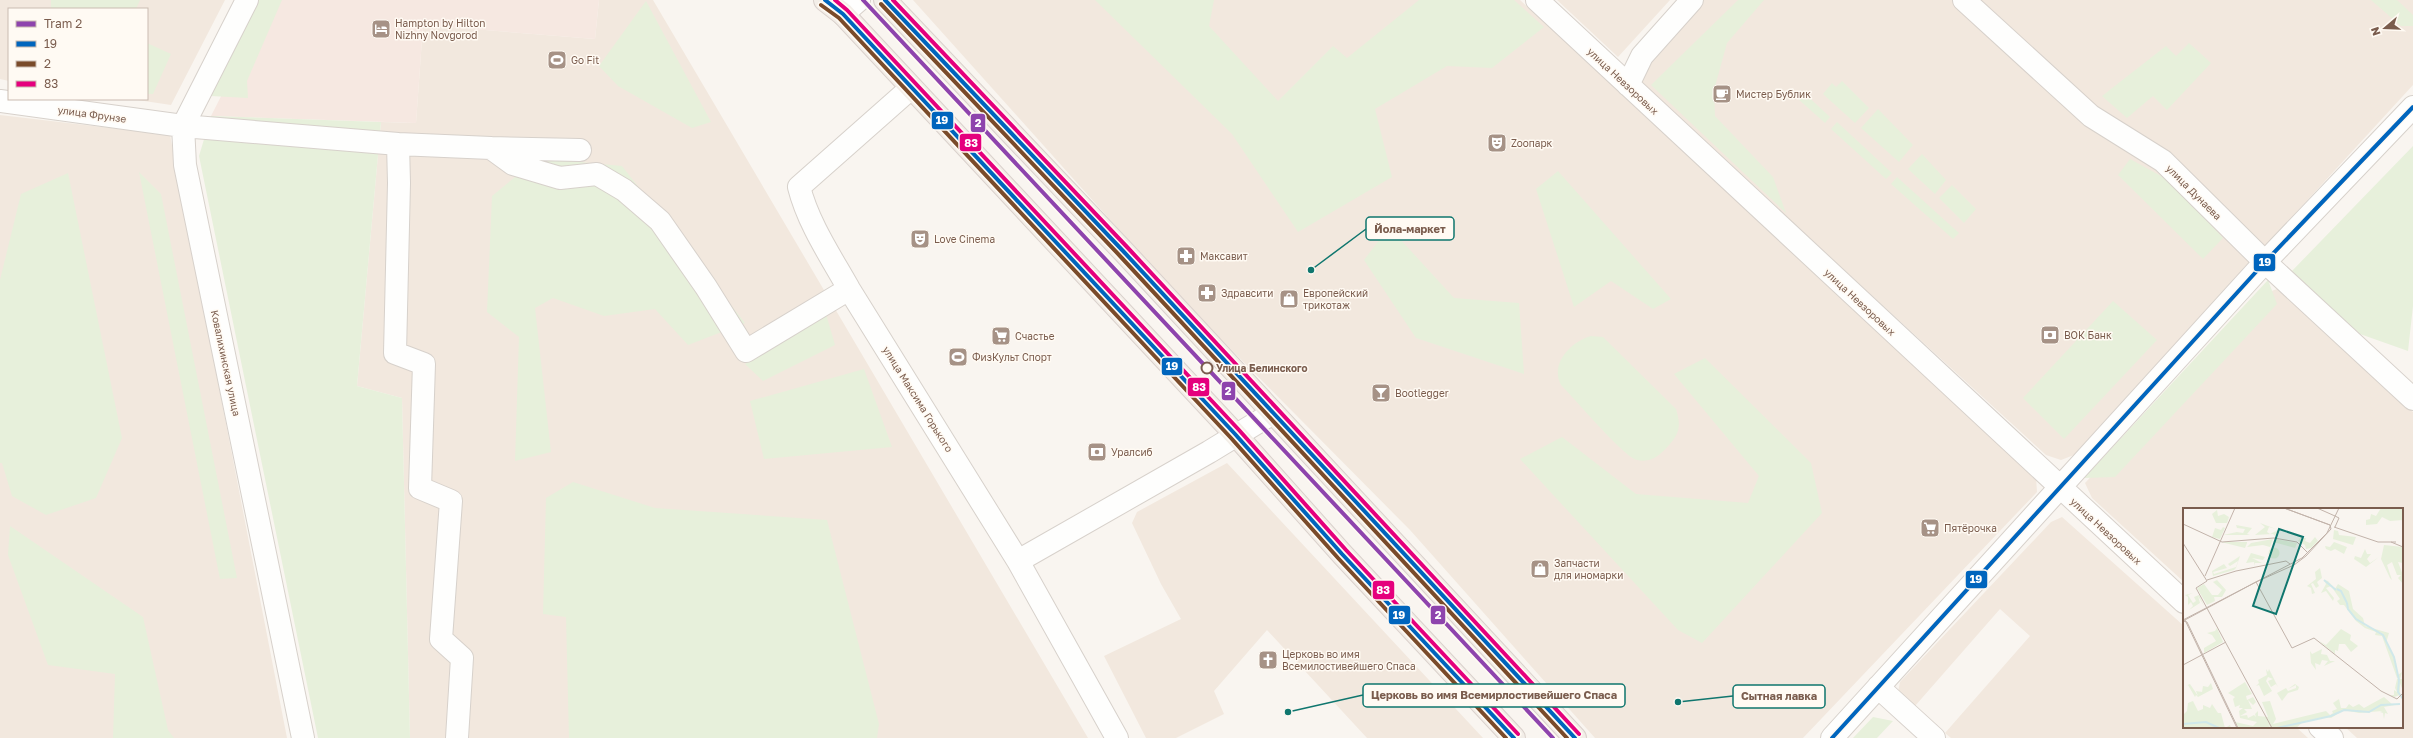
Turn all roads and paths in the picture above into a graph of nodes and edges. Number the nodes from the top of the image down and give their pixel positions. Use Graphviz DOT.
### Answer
graph roads {
  1 [pos="246,0"];
  2 [pos="825,0"];
  3 [pos="859,0"];
  4 [pos="885,0"];
  5 [pos="1537,0"];
  6 [pos="1692,0"];
  7 [pos="1964,0"];
  8 [pos="843,14"];
  9 [pos="1628,85"];
  10 [pos="911,88"];
  11 [pos="0,101"];
  12 [pos="2413,107"];
  13 [pos="183,126"];
  14 [pos="398,144"];
  15 [pos="491,148"];
  16 [pos="580,150"];
  17 [pos="2265,262"];
  18 [pos="849,289"];
  19 [pos="2413,398"];
  20 [pos="1273,413"];
  21 [pos="1236,434"];
  22 [pos="2060,488"];
  23 [pos="1018,561"];
  24 [pos="2183,601"];
  25 [pos="1878,687"];
  26 [pos="2321,728"];
  27 [pos="303,738"];
  28 [pos="457,738"];
  29 [pos="1117,738"];
  30 [pos="1514,738"];
  31 [pos="1575,738"];
  32 [pos="1832,738"];
  33 [pos="1934,738"];
  34 [pos="2332,738"];
  1 -- 13 [label="street, Ковалихинская улица"];
  2 -- 8 [label="main road"];
  3 -- 8 [label="street"];
  4 -- 20 [label="main road"];
  5 -- 9 [label="street, улица Невзоровых"];
  6 -- 9 [label="street"];
  7 -- 17 [label="street, улица Дунаева"];
  8 -- 10 [label="main road"];
  9 -- 22 [label="street, улица Невзоровых"];
  10 -- 18 [label="street, улица Максима Горького"];
  10 -- 21 [label="main road"];
  11 -- 13 [label="street, улица Фрунзе"];
  12 -- 17 [label="street"];
  13 -- 14 [label="street, улица Фрунзе"];
  13 -- 27 [label="street, Ковалихинская улица"];
  14 -- 15 [label="street, улица Фрунзе"];
  14 -- 28 [label="street"];
  15 -- 16 [label="street, улица Фрунзе"];
  15 -- 18 [label="street"];
  17 -- 19 [label="street, улица Дунаева"];
  17 -- 22 [label="street"];
  18 -- 23 [label="street, улица Максима Горького"];
  20 -- 21 [label="street"];
  20 -- 31 [label="main road"];
  21 -- 23 [label="street"];
  21 -- 30 [label="main road"];
  22 -- 24 [label="street, улица Невзоровых"];
  22 -- 25 [label="street"];
  23 -- 29 [label="street, улица Максима Горького"];
  25 -- 32 [label="street"];
  25 -- 33 [label="street"];
  26 -- 34 [label="street"];
}
